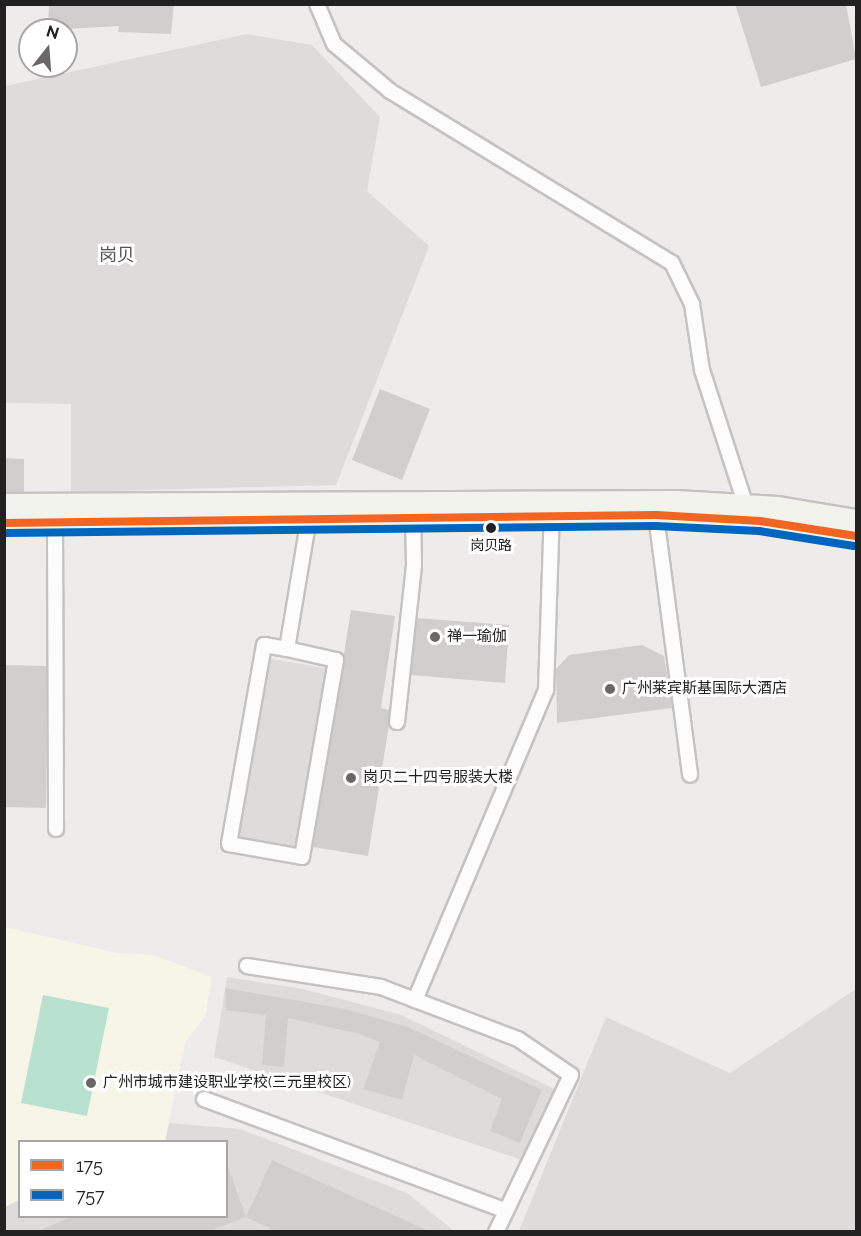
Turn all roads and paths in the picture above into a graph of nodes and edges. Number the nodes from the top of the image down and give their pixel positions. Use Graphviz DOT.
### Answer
graph roads {
  1 [pos="317,4"];
  2 [pos="4,504"];
  3 [pos="413,508"];
  4 [pos="552,508"];
  5 [pos="655,508"];
  6 [pos="748,512"];
  7 [pos="309,518"];
  8 [pos="856,520"];
  9 [pos="55,522"];
  10 [pos="4,523"];
  11 [pos="856,536"];
  12 [pos="287,649"];
  13 [pos="397,722"];
  14 [pos="690,775"];
  15 [pos="56,829"];
  16 [pos="247,966"];
  17 [pos="415,1000"];
  18 [pos="204,1099"];
  19 [pos="506,1211"];
  20 [pos="496,1232"];
  1 -- 6 [label="street"];
  2 -- 3 [label="main road"];
  3 -- 4 [label="main road"];
  3 -- 7 [label="main road"];
  3 -- 13 [label="street"];
  4 -- 5 [label="main road"];
  4 -- 17 [label="street"];
  5 -- 6 [label="main road"];
  5 -- 14 [label="street"];
  6 -- 8 [label="main road"];
  6 -- 11 [label="main road"];
  7 -- 9 [label="main road"];
  7 -- 12 [label="street"];
  9 -- 10 [label="main road"];
  9 -- 15 [label="street"];
  12 -- 12 [label="street"];
  16 -- 17 [label="street"];
  17 -- 19 [label="street"];
  18 -- 19 [label="street"];
  19 -- 20 [label="street"];
}
